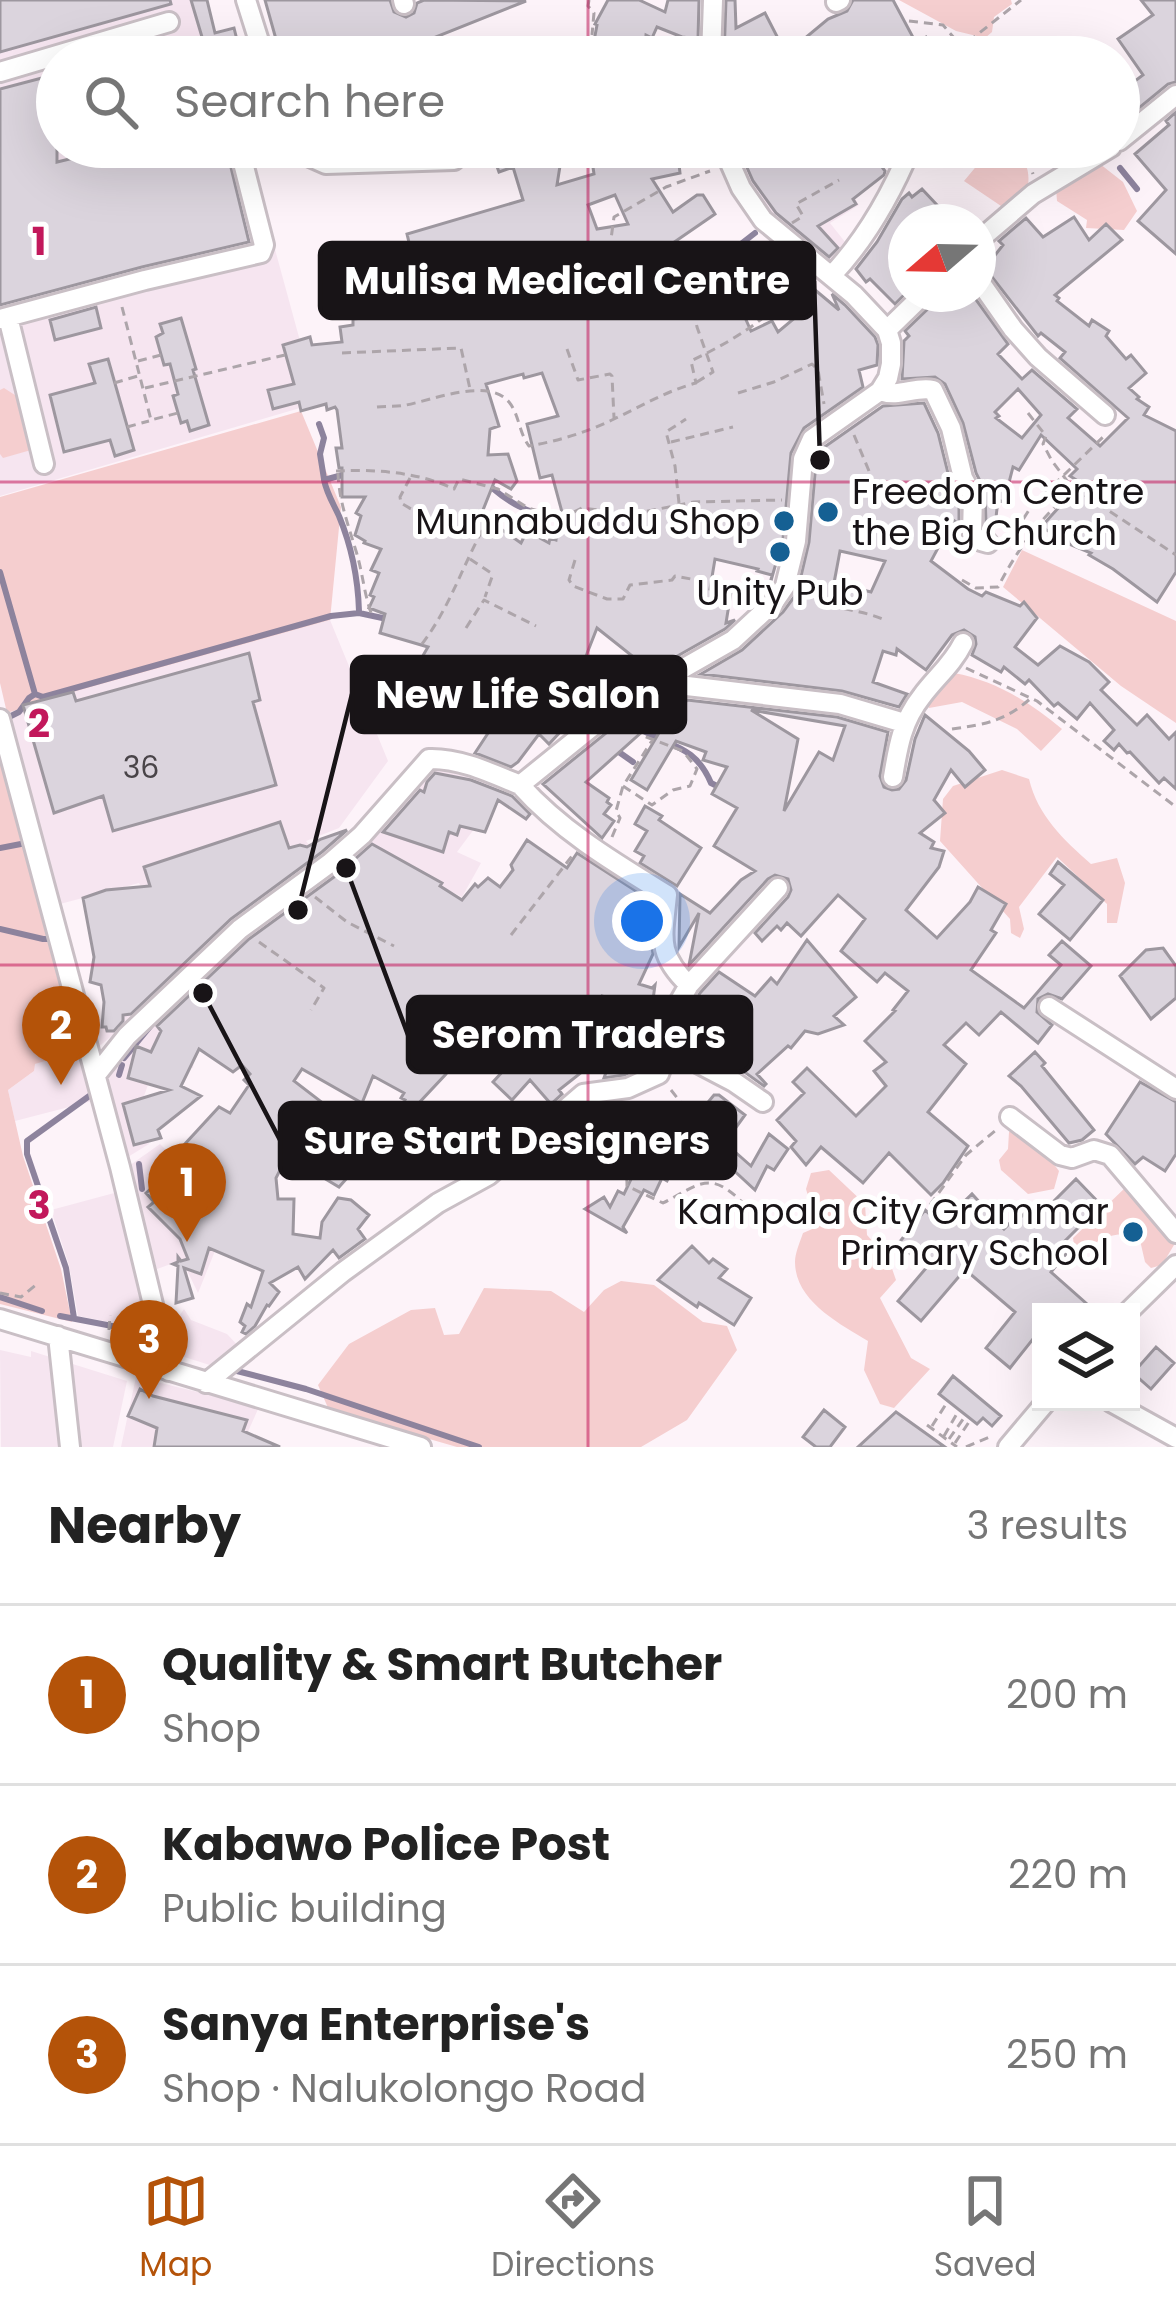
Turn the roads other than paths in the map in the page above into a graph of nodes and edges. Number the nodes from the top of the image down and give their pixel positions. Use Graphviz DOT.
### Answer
graph roads {
  1 [pos="247,0"];
  2 [pos="713,0"];
  3 [pos="169,22"];
  4 [pos="122,36"];
  5 [pos="258,36"];
  6 [pos="712,36"];
  7 [pos="36,61"];
  8 [pos="0,72"];
  9 [pos="1176,95"];
  10 [pos="1140,124"];
  11 [pos="244,168"];
  12 [pos="733,168"];
  13 [pos="901,168"];
  14 [pos="1076,168"];
  15 [pos="996,226"];
  16 [pos="832,275"];
  17 [pos="996,305"];
  18 [pos="905,312"];
  19 [pos="4,318"];
  20 [pos="887,329"];
  21 [pos="880,391"];
  22 [pos="1105,415"];
  23 [pos="44,464"];
  24 [pos="988,542"];
  25 [pos="963,643"];
  26 [pos="663,677"];
  27 [pos="904,723"];
  28 [pos="2,726"];
  29 [pos="893,777"];
  30 [pos="520,785"];
  31 [pos="778,888"];
  32 [pos="688,985"];
  33 [pos="1049,1007"];
  34 [pos="667,1047"];
  35 [pos="96,1075"];
  36 [pos="1176,1089"];
  37 [pos="764,1102"];
  38 [pos="1011,1118"];
  39 [pos="1176,1233"];
  40 [pos="1176,1265"];
  41 [pos="1137,1303"];
  42 [pos="0,1319"];
  43 [pos="58,1336"];
  44 [pos="169,1371"];
  45 [pos="206,1383"];
  46 [pos="1036,1411"];
  47 [pos="1128,1411"];
  48 [pos="1006,1438"];
  49 [pos="1176,1438"];
  50 [pos="70,1447"];
  51 [pos="422,1447"];
  1 -- 5 [label="street"];
  2 -- 6 [label="street"];
  3 -- 4 [label="street"];
  7 -- 8 [label="street"];
  9 -- 10 [label="street"];
  11 -- 19 [label="street"];
  12 -- 16 [label="street"];
  13 -- 16 [label="street"];
  14 -- 15 [label="street"];
  16 -- 20 [label="street"];
  17 -- 22 [label="street"];
  18 -- 20 [label="street"];
  19 -- 23 [label="street"];
  20 -- 21 [label="street"];
  21 -- 24 [label="street"];
  21 -- 26 [label="street"];
  25 -- 27 [label="street"];
  26 -- 27 [label="street"];
  26 -- 30 [label="street"];
  27 -- 29 [label="street"];
  28 -- 35 [label="street"];
  30 -- 32 [label="street"];
  30 -- 35 [label="street"];
  31 -- 32 [label="street"];
  32 -- 34 [label="street"];
  33 -- 36 [label="street"];
  34 -- 37 [label="street"];
  34 -- 45 [label="street"];
  35 -- 44 [label="street"];
  38 -- 39 [label="street"];
  40 -- 41 [label="street"];
  42 -- 43 [label="street"];
  43 -- 44 [label="street"];
  43 -- 50 [label="street"];
  44 -- 45 [label="street"];
  45 -- 51 [label="street"];
  46 -- 48 [label="street"];
  47 -- 49 [label="street"];
}
